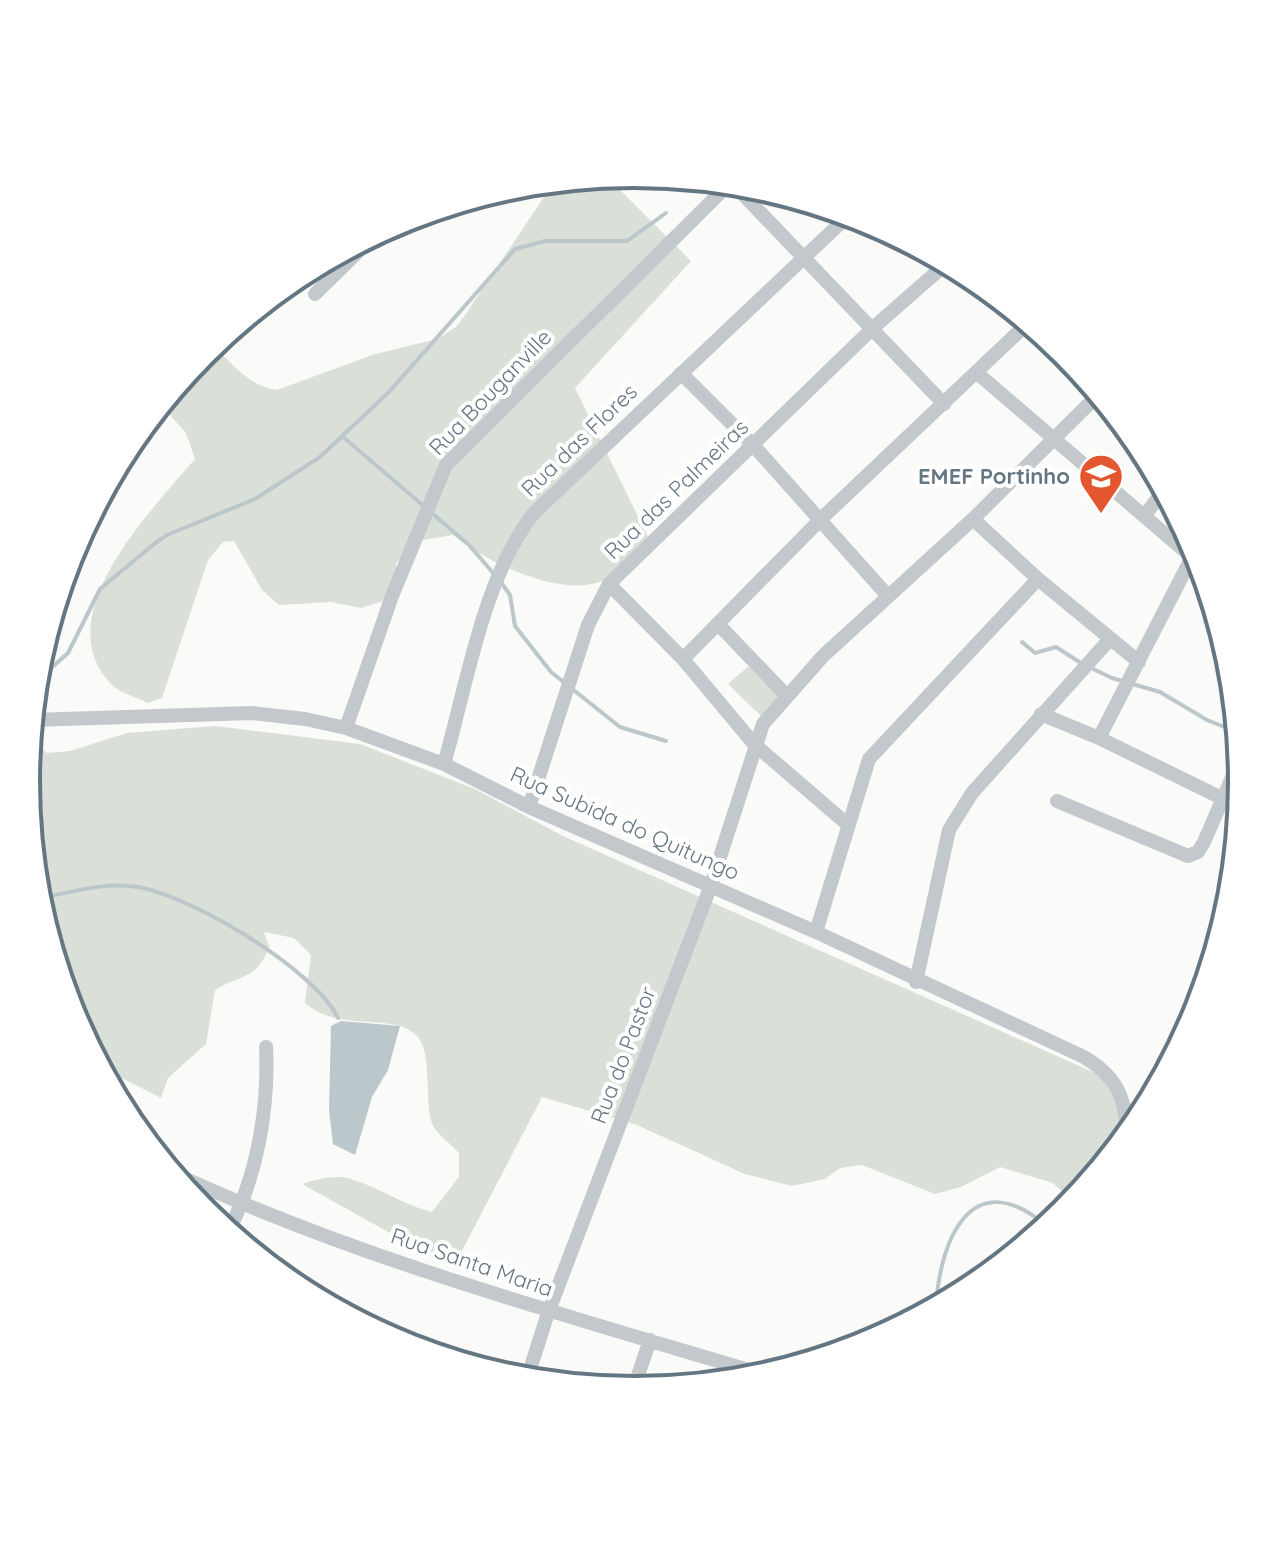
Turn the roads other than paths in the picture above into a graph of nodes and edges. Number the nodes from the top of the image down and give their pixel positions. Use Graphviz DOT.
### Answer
graph roads {
  1 [pos="721,194"];
  2 [pos="747,198"];
  3 [pos="838,225"];
  4 [pos="804,255"];
  5 [pos="347,262"];
  6 [pos="937,272"];
  7 [pos="315,294"];
  8 [pos="874,327"];
  9 [pos="1020,330"];
  10 [pos="681,373"];
  11 [pos="977,373"];
  12 [pos="1091,402"];
  13 [pos="944,404"];
  14 [pos="1055,437"];
  15 [pos="753,445"];
  16 [pos="1156,500"];
  17 [pos="1145,515"];
  18 [pos="821,519"];
  19 [pos="973,519"];
  20 [pos="1179,547"];
  21 [pos="1190,573"];
  22 [pos="1038,579"];
  23 [pos="609,584"];
  24 [pos="887,595"];
  25 [pos="718,624"];
  26 [pos="1110,639"];
  27 [pos="683,659"];
  28 [pos="1139,662"];
  29 [pos="787,696"];
  30 [pos="1041,714"];
  31 [pos="43,720"];
  32 [pos="346,728"];
  33 [pos="1099,738"];
  34 [pos="754,744"];
  35 [pos="444,764"];
  36 [pos="1228,785"];
  37 [pos="1221,800"];
  38 [pos="1057,801"];
  39 [pos="1227,802"];
  40 [pos="529,807"];
  41 [pos="847,824"];
  42 [pos="711,885"];
  43 [pos="816,932"];
  44 [pos="916,982"];
  45 [pos="266,1047"];
  46 [pos="1127,1114"];
  47 [pos="197,1184"];
  48 [pos="242,1205"];
  49 [pos="234,1221"];
  50 [pos="548,1313"];
  51 [pos="650,1340"];
  52 [pos="531,1367"];
  53 [pos="738,1367"];
  54 [pos="638,1376"];
  1 -- 32 [label="street, Rua Bouganville"];
  2 -- 4 [label="street"];
  3 -- 4 [label="street, Rua das Flores"];
  4 -- 8 [label="street"];
  4 -- 10 [label="street, Rua das Flores"];
  5 -- 7 [label="street"];
  6 -- 8 [label="street, Rua das Palmeiras"];
  8 -- 13 [label="street"];
  8 -- 15 [label="street, Rua das Palmeiras"];
  9 -- 11 [label="street"];
  10 -- 15 [label="street"];
  10 -- 35 [label="street, Rua das Flores"];
  11 -- 13 [label="street"];
  11 -- 14 [label="street"];
  12 -- 14 [label="street, Rua do Pastor"];
  13 -- 18 [label="street"];
  14 -- 17 [label="street"];
  14 -- 19 [label="street, Rua do Pastor"];
  15 -- 18 [label="street"];
  15 -- 23 [label="street, Rua das Palmeiras"];
  16 -- 17 [label="street"];
  17 -- 20 [label="street"];
  18 -- 24 [label="street"];
  18 -- 25 [label="street"];
  19 -- 22 [label="street"];
  19 -- 24 [label="street, Rua do Pastor"];
  21 -- 28 [label="street"];
  22 -- 26 [label="street"];
  22 -- 41 [label="street"];
  23 -- 27 [label="street"];
  23 -- 40 [label="street, Rua das Palmeiras"];
  24 -- 29 [label="street, Rua do Pastor"];
  25 -- 27 [label="street"];
  25 -- 29 [label="street"];
  26 -- 28 [label="street"];
  26 -- 30 [label="street"];
  27 -- 34 [label="street"];
  28 -- 33 [label="street"];
  29 -- 34 [label="street, Rua do Pastor"];
  30 -- 33 [label="street"];
  30 -- 44 [label="street"];
  31 -- 32 [label="street, Rua Subida do Quitungo"];
  32 -- 35 [label="street, Rua Subida do Quitungo"];
  33 -- 37 [label="street"];
  34 -- 41 [label="street"];
  34 -- 42 [label="street, Rua do Pastor"];
  35 -- 40 [label="street, Rua Subida do Quitungo"];
  36 -- 37 [label="street"];
  37 -- 38 [label="street"];
  37 -- 39 [label="street"];
  40 -- 42 [label="street, Rua Subida do Quitungo"];
  41 -- 43 [label="street"];
  42 -- 43 [label="street, Rua Subida do Quitungo"];
  42 -- 50 [label="street, Rua do Pastor"];
  43 -- 44 [label="street, Rua Subida do Quitungo"];
  44 -- 46 [label="street, Rua Subida do Quitungo"];
  45 -- 48 [label="street"];
  47 -- 48 [label="street, Rua Santa Maria"];
  48 -- 49 [label="street"];
  48 -- 50 [label="street, Rua Santa Maria"];
  50 -- 51 [label="street, Rua Santa Maria"];
  50 -- 52 [label="street, Rua do Pastor"];
  51 -- 53 [label="street, Rua Santa Maria"];
  51 -- 54 [label="street"];
}
